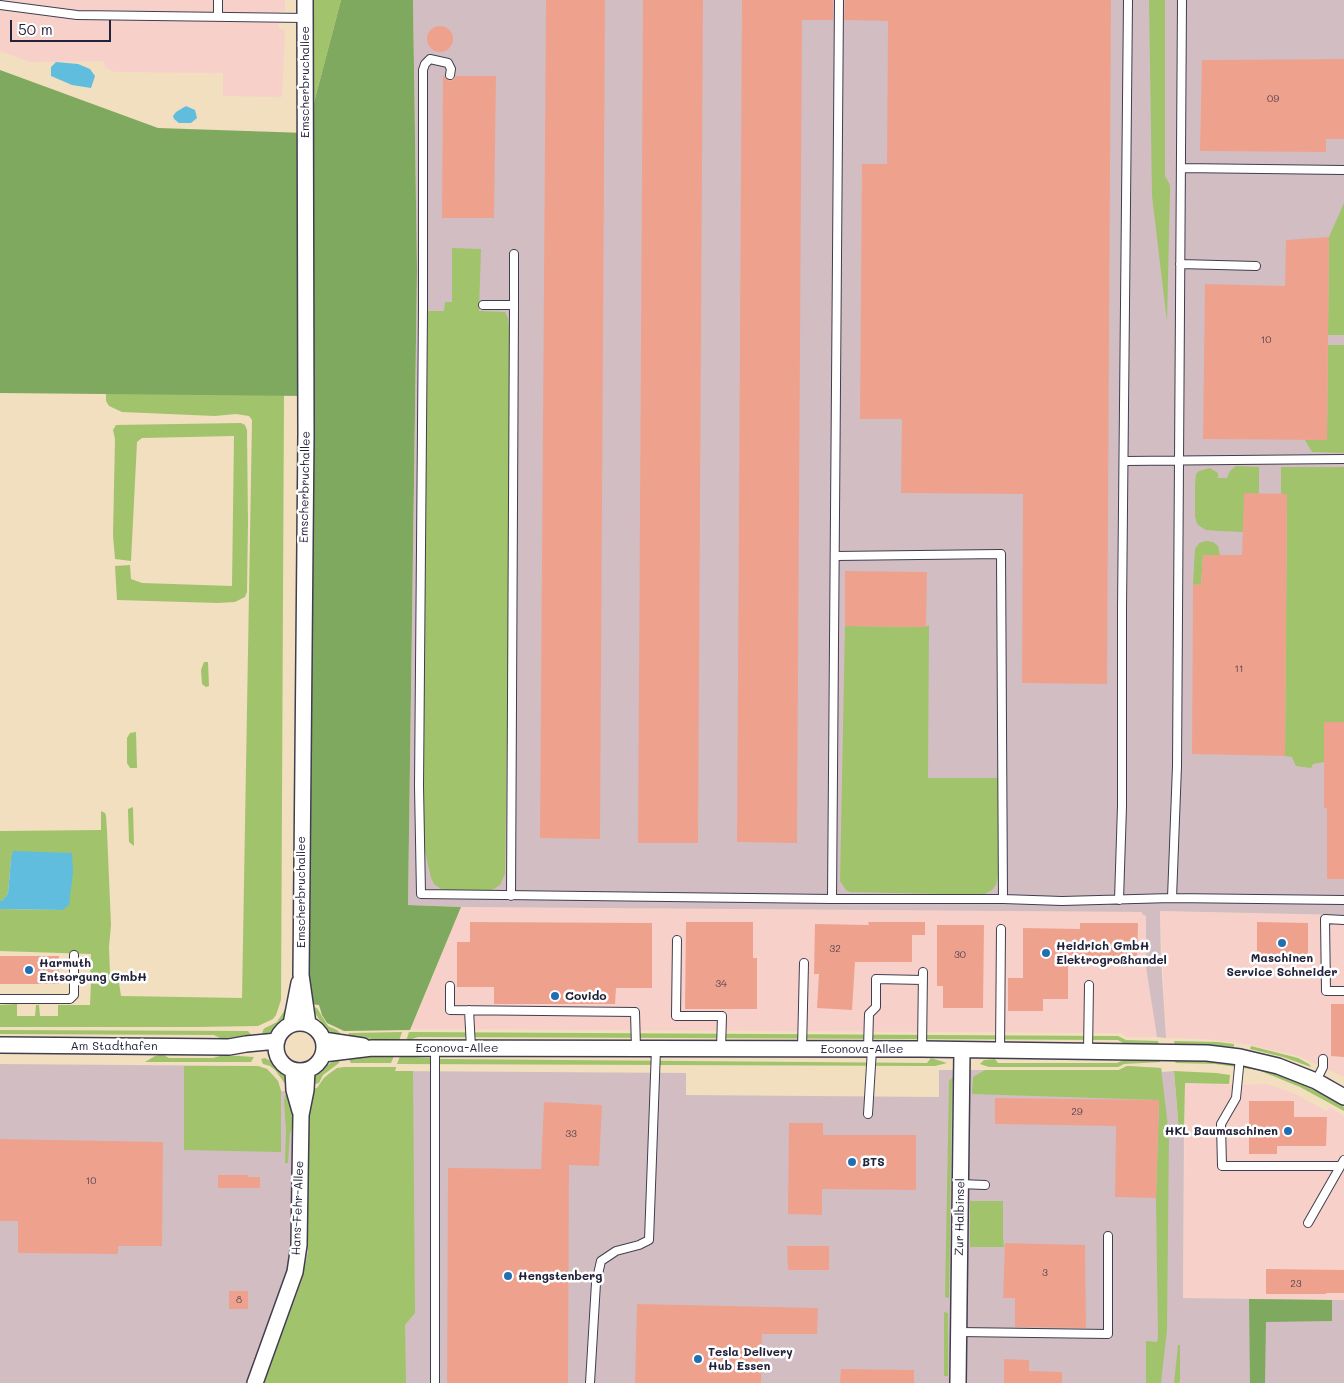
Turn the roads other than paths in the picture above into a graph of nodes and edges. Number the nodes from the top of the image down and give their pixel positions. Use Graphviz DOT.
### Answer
graph roads {
  1 [pos="218,0"];
  2 [pos="305,0"];
  3 [pos="839,0"];
  4 [pos="1128,0"];
  5 [pos="1182,0"];
  6 [pos="0,5"];
  7 [pos="218,16"];
  8 [pos="305,18"];
  9 [pos="450,76"];
  10 [pos="1181,168"];
  11 [pos="1344,170"];
  12 [pos="514,254"];
  13 [pos="1180,264"];
  14 [pos="1256,266"];
  15 [pos="483,305"];
  16 [pos="514,305"];
  17 [pos="1344,459"];
  18 [pos="1180,460"];
  19 [pos="1124,461"];
  20 [pos="836,556"];
  21 [pos="511,896"];
  22 [pos="1172,898"];
  23 [pos="832,899"];
  24 [pos="1003,899"];
  25 [pos="1119,900"];
  26 [pos="1344,900"];
  27 [pos="1344,920"];
  28 [pos="1001,929"];
  29 [pos="677,940"];
  30 [pos="74,955"];
  31 [pos="804,963"];
  32 [pos="301,975"];
  33 [pos="1089,985"];
  34 [pos="450,986"];
  35 [pos="1344,991"];
  36 [pos="0,999"];
  37 [pos="469,1010"];
  38 [pos="291,1024"];
  39 [pos="308,1024"];
  40 [pos="0,1046"];
  41 [pos="323,1047"];
  42 [pos="277,1048"];
  43 [pos="435,1048"];
  44 [pos="470,1048"];
  45 [pos="636,1049"];
  46 [pos="656,1049"];
  47 [pos="721,1049"];
  48 [pos="802,1049"];
  49 [pos="870,1049"];
  50 [pos="922,1049"];
  51 [pos="962,1050"];
  52 [pos="1000,1051"];
  53 [pos="1088,1052"];
  54 [pos="1240,1057"];
  55 [pos="1323,1059"];
  56 [pos="300,1070"];
  57 [pos="1316,1081"];
  58 [pos="1344,1097"];
  59 [pos="868,1114"];
  60 [pos="1342,1163"];
  61 [pos="960,1184"];
  62 [pos="985,1185"];
  63 [pos="1308,1223"];
  64 [pos="1108,1236"];
  65 [pos="959,1332"];
  66 [pos="255,1383"];
  67 [pos="435,1383"];
  68 [pos="590,1383"];
  69 [pos="958,1383"];
  1 -- 7 [label="lane"];
  2 -- 8 [label="street, Emscherbruchallee"];
  3 -- 20 [label="lane"];
  4 -- 19 [label="lane"];
  5 -- 10 [label="lane"];
  6 -- 7 [label="lane"];
  7 -- 8 [label="lane"];
  8 -- 32 [label="street, Emscherbruchallee"];
  9 -- 21 [label="lane"];
  10 -- 11 [label="lane"];
  10 -- 13 [label="lane"];
  12 -- 16 [label="lane"];
  13 -- 14 [label="lane"];
  13 -- 18 [label="lane"];
  15 -- 16 [label="lane"];
  16 -- 21 [label="lane"];
  17 -- 18 [label="lane"];
  18 -- 19 [label="lane"];
  18 -- 22 [label="lane"];
  19 -- 25 [label="lane"];
  20 -- 23 [label="lane"];
  20 -- 24 [label="lane"];
  21 -- 23 [label="lane"];
  22 -- 25 [label="lane"];
  22 -- 26 [label="lane"];
  23 -- 24 [label="lane"];
  24 -- 25 [label="lane"];
  27 -- 35 [label="lane"];
  28 -- 52 [label="lane"];
  29 -- 47 [label="lane"];
  30 -- 36 [label="lane"];
  31 -- 48 [label="lane"];
  32 -- 38 [label="street, Emscherbruchallee"];
  32 -- 39 [label="street, Emscherbruchallee"];
  33 -- 53 [label="lane"];
  34 -- 37 [label="lane"];
  37 -- 44 [label="lane"];
  37 -- 45 [label="lane"];
  38 -- 39 [label="street"];
  38 -- 42 [label="street"];
  39 -- 41 [label="street"];
  40 -- 42 [label="street, Am Stadthafen"];
  41 -- 43 [label="street, Econova-Allee"];
  41 -- 56 [label="street"];
  42 -- 56 [label="street"];
  43 -- 44 [label="street, Econova-Allee"];
  43 -- 67 [label="lane"];
  44 -- 45 [label="street, Econova-Allee"];
  45 -- 46 [label="street, Econova-Allee"];
  46 -- 47 [label="street, Econova-Allee"];
  46 -- 68 [label="lane"];
  47 -- 48 [label="street, Econova-Allee"];
  48 -- 49 [label="street, Econova-Allee"];
  49 -- 50 [label="street, Econova-Allee"];
  49 -- 50 [label="lane"];
  49 -- 59 [label="lane"];
  50 -- 51 [label="street, Econova-Allee"];
  51 -- 52 [label="street, Econova-Allee"];
  51 -- 61 [label="street, Zur Halbinsel"];
  52 -- 53 [label="street, Econova-Allee"];
  53 -- 54 [label="street, Econova-Allee"];
  54 -- 57 [label="street, Econova-Allee"];
  54 -- 60 [label="lane"];
  55 -- 57 [label="lane"];
  56 -- 66 [label="street, Hans-Fehr-Allee"];
  57 -- 58 [label="street, Econova-Allee"];
  60 -- 63 [label="lane"];
  61 -- 62 [label="lane"];
  61 -- 65 [label="street, Zur Halbinsel"];
  64 -- 65 [label="lane"];
  65 -- 69 [label="street, Zur Halbinsel"];
}
